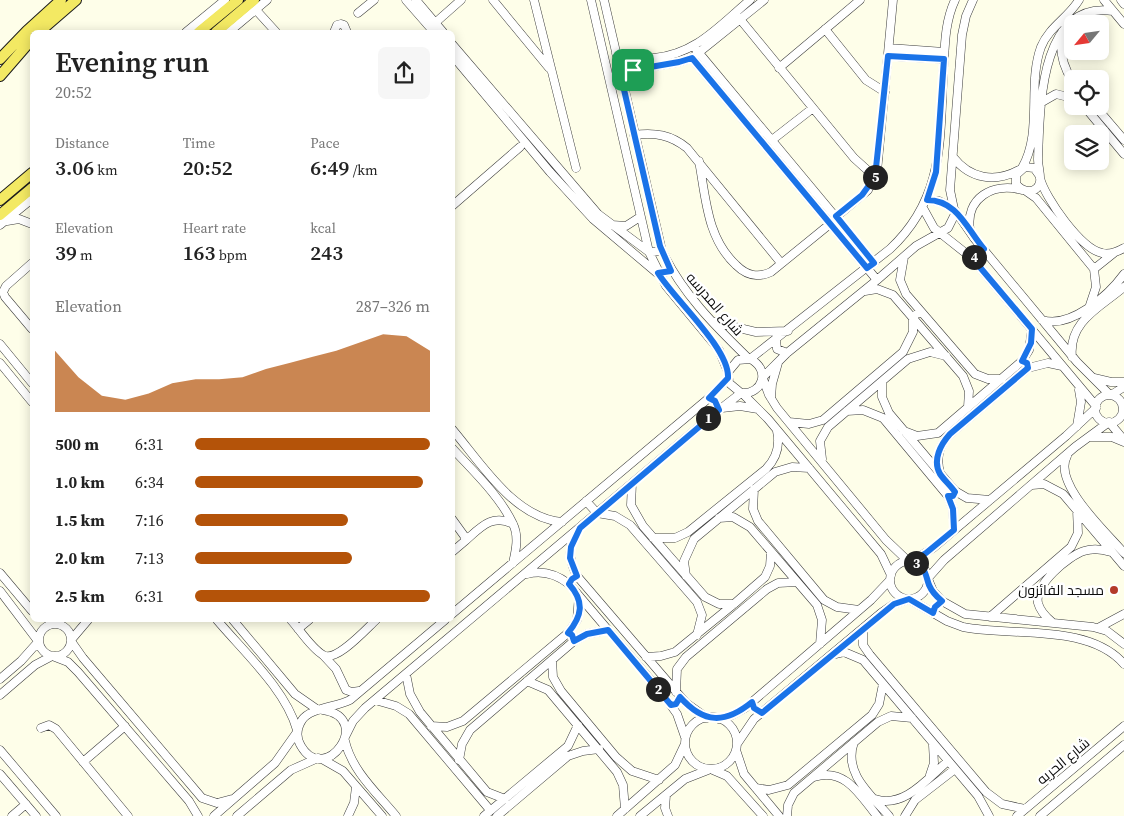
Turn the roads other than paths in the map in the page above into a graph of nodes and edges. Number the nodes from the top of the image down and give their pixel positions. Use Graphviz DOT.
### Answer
graph roads {
  1 [pos="61,0"];
  2 [pos="76,0"];
  3 [pos="224,0"];
  4 [pos="238,0"];
  5 [pos="267,0"];
  6 [pos="374,0"];
  7 [pos="406,0"];
  8 [pos="416,0"];
  9 [pos="461,0"];
  10 [pos="493,0"];
  11 [pos="534,0"];
  12 [pos="590,0"];
  13 [pos="604,0"];
  14 [pos="750,0"];
  15 [pos="764,0"];
  16 [pos="860,0"];
  17 [pos="893,0"];
  18 [pos="955,0"];
  19 [pos="973,0"];
  20 [pos="1079,0"];
  21 [pos="1104,0"];
  22 [pos="255,5"];
  23 [pos="1074,8"];
  24 [pos="1113,10"];
  25 [pos="358,13"];
  26 [pos="1080,14"];
  27 [pos="737,17"];
  28 [pos="435,23"];
  29 [pos="1124,24"];
  30 [pos="825,29"];
  31 [pos="41,30"];
  32 [pos="188,30"];
  33 [pos="201,30"];
  34 [pos="219,30"];
  35 [pos="231,30"];
  36 [pos="274,30"];
  37 [pos="336,30"];
  38 [pos="346,30"];
  39 [pos="432,30"];
  40 [pos="441,30"];
  41 [pos="1063,31"];
  42 [pos="30,41"];
  43 [pos="694,47"];
  44 [pos="455,48"];
  45 [pos="888,52"];
  46 [pos="616,53"];
  47 [pos="700,53"];
  48 [pos="944,55"];
  49 [pos="1,58"];
  50 [pos="455,58"];
  51 [pos="692,58"];
  52 [pos="779,68"];
  53 [pos="551,70"];
  54 [pos="1067,70"];
  55 [pos="0,76"];
  56 [pos="622,81"];
  57 [pos="885,92"];
  58 [pos="1064,96"];
  59 [pos="1042,102"];
  60 [pos="813,108"];
  61 [pos="1092,115"];
  62 [pos="1103,115"];
  63 [pos="634,135"];
  64 [pos="526,136"];
  65 [pos="772,140"];
  66 [pos="1124,140"];
  67 [pos="1035,143"];
  68 [pos="520,148"];
  69 [pos="1124,154"];
  70 [pos="953,157"];
  71 [pos="699,161"];
  72 [pos="576,168"];
  73 [pos="1020,169"];
  74 [pos="30,175"];
  75 [pos="875,177"];
  76 [pos="1040,177"];
  77 [pos="30,190"];
  78 [pos="1024,191"];
  79 [pos="0,200"];
  80 [pos="30,200"];
  81 [pos="927,200"];
  82 [pos="455,203"];
  83 [pos="923,208"];
  84 [pos="954,209"];
  85 [pos="836,216"];
  86 [pos="640,217"];
  87 [pos="2,221"];
  88 [pos="30,223"];
  89 [pos="611,224"];
  90 [pos="830,224"];
  91 [pos="970,232"];
  92 [pos="939,233"];
  93 [pos="1087,245"];
  94 [pos="1124,248"];
  95 [pos="984,249"];
  96 [pos="1081,250"];
  97 [pos="662,251"];
  98 [pos="648,252"];
  99 [pos="1116,252"];
  100 [pos="904,257"];
  101 [pos="973,259"];
  102 [pos="781,263"];
  103 [pos="874,263"];
  104 [pos="30,265"];
  105 [pos="867,268"];
  106 [pos="1094,269"];
  107 [pos="671,271"];
  108 [pos="658,273"];
  109 [pos="1124,274"];
  110 [pos="877,280"];
  111 [pos="1124,286"];
  112 [pos="861,293"];
  113 [pos="1090,305"];
  114 [pos="916,314"];
  115 [pos="1080,318"];
  116 [pos="1042,320"];
  117 [pos="712,321"];
  118 [pos="30,327"];
  119 [pos="1032,329"];
  120 [pos="788,332"];
  121 [pos="776,341"];
  122 [pos="0,344"];
  123 [pos="787,353"];
  124 [pos="905,356"];
  125 [pos="946,356"];
  126 [pos="749,359"];
  127 [pos="779,360"];
  128 [pos="1075,360"];
  129 [pos="1022,361"];
  130 [pos="0,364"];
  131 [pos="1028,368"];
  132 [pos="1065,369"];
  133 [pos="970,370"];
  134 [pos="728,375"];
  135 [pos="963,376"];
  136 [pos="1090,376"];
  137 [pos="763,378"];
  138 [pos="1002,379"];
  139 [pos="30,381"];
  140 [pos="882,382"];
  141 [pos="1124,382"];
  142 [pos="1078,386"];
  143 [pos="1124,387"];
  144 [pos="741,393"];
  145 [pos="1110,395"];
  146 [pos="709,398"];
  147 [pos="30,400"];
  148 [pos="772,401"];
  149 [pos="968,407"];
  150 [pos="1096,407"];
  151 [pos="720,409"];
  152 [pos="761,411"];
  153 [pos="847,411"];
  154 [pos="1123,411"];
  155 [pos="886,416"];
  156 [pos="789,422"];
  157 [pos="1109,422"];
  158 [pos="825,423"];
  159 [pos="1077,426"];
  160 [pos="776,429"];
  161 [pos="904,431"];
  162 [pos="455,432"];
  163 [pos="938,432"];
  164 [pos="1066,436"];
  165 [pos="1086,439"];
  166 [pos="944,440"];
  167 [pos="1124,440"];
  168 [pos="1072,450"];
  169 [pos="455,452"];
  170 [pos="823,464"];
  171 [pos="769,465"];
  172 [pos="809,468"];
  173 [pos="775,472"];
  174 [pos="940,473"];
  175 [pos="632,483"];
  176 [pos="1032,485"];
  177 [pos="1069,488"];
  178 [pos="754,489"];
  179 [pos="951,493"];
  180 [pos="1063,494"];
  181 [pos="509,495"];
  182 [pos="990,500"];
  183 [pos="586,502"];
  184 [pos="499,503"];
  185 [pos="1077,510"];
  186 [pos="597,513"];
  187 [pos="719,518"];
  188 [pos="758,521"];
  189 [pos="562,522"];
  190 [pos="455,523"];
  191 [pos="513,524"];
  192 [pos="750,527"];
  193 [pos="580,528"];
  194 [pos="640,528"];
  195 [pos="954,530"];
  196 [pos="688,532"];
  197 [pos="653,538"];
  198 [pos="694,539"];
  199 [pos="465,540"];
  200 [pos="886,540"];
  201 [pos="1071,547"];
  202 [pos="876,548"];
  203 [pos="455,549"];
  204 [pos="771,552"];
  205 [pos="1112,552"];
  206 [pos="1124,553"];
  207 [pos="1077,554"];
  208 [pos="910,561"];
  209 [pos="514,563"];
  210 [pos="1124,566"];
  211 [pos="0,573"];
  212 [pos="525,574"];
  213 [pos="577,576"];
  214 [pos="686,576"];
  215 [pos="766,577"];
  216 [pos="891,578"];
  217 [pos="928,579"];
  218 [pos="797,582"];
  219 [pos="569,584"];
  220 [pos="10,586"];
  221 [pos="772,586"];
  222 [pos="1,592"];
  223 [pos="696,594"];
  224 [pos="580,596"];
  225 [pos="909,599"];
  226 [pos="824,600"];
  227 [pos="942,601"];
  228 [pos="734,604"];
  229 [pos="817,605"];
  230 [pos="30,609"];
  231 [pos="859,610"];
  232 [pos="455,612"];
  233 [pos="933,613"];
  234 [pos="1124,614"];
  235 [pos="990,616"];
  236 [pos="86,622"];
  237 [pos="219,622"];
  238 [pos="235,622"];
  239 [pos="293,622"];
  240 [pos="306,622"];
  241 [pos="374,622"];
  242 [pos="443,622"];
  243 [pos="1052,622"];
  244 [pos="49,623"];
  245 [pos="1070,624"];
  246 [pos="863,628"];
  247 [pos="1098,628"];
  248 [pos="298,629"];
  249 [pos="608,630"];
  250 [pos="568,633"];
  251 [pos="697,635"];
  252 [pos="1070,638"];
  253 [pos="71,640"];
  254 [pos="38,641"];
  255 [pos="574,641"];
  256 [pos="820,644"];
  257 [pos="1124,644"];
  258 [pos="680,649"];
  259 [pos="322,654"];
  260 [pos="831,655"];
  261 [pos="54,656"];
  262 [pos="646,657"];
  263 [pos="686,657"];
  264 [pos="866,658"];
  265 [pos="552,660"];
  266 [pos="1124,664"];
  267 [pos="406,674"];
  268 [pos="0,679"];
  269 [pos="527,681"];
  270 [pos="883,684"];
  271 [pos="361,690"];
  272 [pos="557,694"];
  273 [pos="0,695"];
  274 [pos="678,695"];
  275 [pos="117,698"];
  276 [pos="375,700"];
  277 [pos="752,702"];
  278 [pos="671,705"];
  279 [pos="107,706"];
  280 [pos="320,710"];
  281 [pos="762,713"];
  282 [pos="872,715"];
  283 [pos="469,717"];
  284 [pos="707,718"];
  285 [pos="719,718"];
  286 [pos="912,718"];
  287 [pos="878,722"];
  288 [pos="429,723"];
  289 [pos="476,725"];
  290 [pos="578,725"];
  291 [pos="125,726"];
  292 [pos="420,726"];
  293 [pos="1124,726"];
  294 [pos="41,728"];
  295 [pos="297,732"];
  296 [pos="345,738"];
  297 [pos="685,740"];
  298 [pos="854,742"];
  299 [pos="933,743"];
  300 [pos="1124,745"];
  301 [pos="736,747"];
  302 [pos="0,750"];
  303 [pos="599,750"];
  304 [pos="566,753"];
  305 [pos="319,758"];
  306 [pos="459,760"];
  307 [pos="948,761"];
  308 [pos="83,762"];
  309 [pos="624,766"];
  310 [pos="955,769"];
  311 [pos="710,770"];
  312 [pos="668,771"];
  313 [pos="617,772"];
  314 [pos="0,774"];
  315 [pos="363,777"];
  316 [pos="812,777"];
  317 [pos="929,777"];
  318 [pos="659,780"];
  319 [pos="792,781"];
  320 [pos="853,781"];
  321 [pos="678,784"];
  322 [pos="753,784"];
  323 [pos="355,786"];
  324 [pos="798,789"];
  325 [pos="741,790"];
  326 [pos="666,795"];
  327 [pos="990,796"];
  328 [pos="232,799"];
  329 [pos="504,799"];
  330 [pos="875,799"];
  331 [pos="983,802"];
  332 [pos="26,804"];
  333 [pos="625,809"];
  334 [pos="1025,809"];
  335 [pos="490,810"];
  336 [pos="12,816"];
  337 [pos="36,816"];
  338 [pos="56,816"];
  339 [pos="128,816"];
  340 [pos="198,816"];
  341 [pos="214,816"];
  342 [pos="237,816"];
  343 [pos="348,816"];
  344 [pos="382,816"];
  345 [pos="396,816"];
  346 [pos="484,816"];
  347 [pos="497,816"];
  348 [pos="617,816"];
  349 [pos="640,816"];
  350 [pos="668,816"];
  351 [pos="763,816"];
  352 [pos="779,816"];
  353 [pos="787,816"];
  354 [pos="877,816"];
  355 [pos="889,816"];
  356 [pos="905,816"];
  357 [pos="989,816"];
  358 [pos="1017,816"];
  359 [pos="1040,816"];
  1 -- 49 [label="main road"];
  2 -- 31 [label="main road"];
  3 -- 32 [label="street"];
  4 -- 33 [label="main road"];
  5 -- 22 [label="street"];
  6 -- 25 [label="street"];
  7 -- 39 [label="street"];
  8 -- 28 [label="street"];
  9 -- 28 [label="street"];
  10 -- 53 [label="street"];
  11 -- 53 [label="street"];
  12 -- 86 [label="street, شارع المدرسه"];
  13 -- 46 [label="street, شارع المدرسه"];
  14 -- 27 [label="street"];
  15 -- 27 [label="street"];
  16 -- 30 [label="street"];
  17 -- 45 [label="street"];
  18 -- 48 [label="street"];
  19 -- 70 [label="street"];
  20 -- 23 [label="street"];
  21 -- 24 [label="street"];
  22 -- 34 [label="main road"];
  22 -- 35 [label="street"];
  22 -- 36 [label="street"];
  23 -- 26 [label="street"];
  23 -- 67 [label="street"];
  24 -- 26 [label="street"];
  24 -- 29 [label="street"];
  26 -- 41 [label="street"];
  27 -- 43 [label="street"];
  27 -- 47 [label="street"];
  27 -- 52 [label="street"];
  28 -- 40 [label="street"];
  30 -- 52 [label="street"];
  30 -- 57 [label="street"];
  37 -- 38 [label="street"];
  41 -- 54 [label="street"];
  41 -- 59 [label="street"];
  42 -- 55 [label="main road"];
  43 -- 46 [label="street"];
  43 -- 47 [label="street"];
  44 -- 64 [label="street"];
  45 -- 48 [label="street"];
  45 -- 57 [label="street"];
  46 -- 56 [label="street, شارع المدرسه"];
  47 -- 51 [label="street"];
  47 -- 65 [label="street"];
  48 -- 81 [label="street"];
  50 -- 64 [label="street"];
  51 -- 56 [label="street"];
  51 -- 90 [label="street"];
  52 -- 60 [label="street"];
  53 -- 72 [label="street"];
  56 -- 63 [label="street, شارع المدرسه"];
  57 -- 75 [label="street"];
  58 -- 59 [label="street"];
  59 -- 67 [label="street"];
  60 -- 65 [label="street"];
  60 -- 75 [label="street"];
  61 -- 69 [label="street"];
  62 -- 66 [label="street"];
  63 -- 71 [label="street"];
  63 -- 97 [label="street, شارع المدرسه"];
  64 -- 89 [label="street"];
  64 -- 108 [label="street"];
  65 -- 85 [label="street"];
  67 -- 73 [label="street"];
  67 -- 76 [label="street"];
  68 -- 82 [label="street"];
  70 -- 73 [label="street"];
  70 -- 84 [label="street"];
  71 -- 102 [label="street"];
  71 -- 102 [label="street"];
  73 -- 76 [label="street"];
  73 -- 78 [label="street"];
  74 -- 79 [label="main road"];
  75 -- 85 [label="street"];
  76 -- 78 [label="street"];
  76 -- 93 [label="street"];
  77 -- 87 [label="main road"];
  78 -- 91 [label="street"];
  78 -- 96 [label="street"];
  80 -- 87 [label="street"];
  81 -- 83 [label="street"];
  81 -- 84 [label="street"];
  83 -- 92 [label="street"];
  83 -- 103 [label="street"];
  84 -- 91 [label="street"];
  84 -- 92 [label="street"];
  85 -- 103 [label="street"];
  86 -- 89 [label="street"];
  86 -- 98 [label="street, شارع المدرسه"];
  87 -- 88 [label="street"];
  89 -- 98 [label="street"];
  90 -- 102 [label="street"];
  90 -- 105 [label="street"];
  91 -- 95 [label="street"];
  92 -- 100 [label="street"];
  92 -- 101 [label="street"];
  93 -- 96 [label="street"];
  93 -- 99 [label="street"];
  94 -- 99 [label="street"];
  95 -- 101 [label="street"];
  95 -- 116 [label="street"];
  96 -- 106 [label="street"];
  97 -- 98 [label="street"];
  97 -- 107 [label="street, شارع المدرسه"];
  98 -- 108 [label="street, شارع المدرسه"];
  99 -- 106 [label="street"];
  100 -- 110 [label="street"];
  100 -- 114 [label="street"];
  101 -- 119 [label="street"];
  103 -- 105 [label="street"];
  104 -- 118 [label="street"];
  105 -- 110 [label="street"];
  105 -- 120 [label="street"];
  106 -- 113 [label="street"];
  107 -- 108 [label="street"];
  107 -- 117 [label="street, شارع المدرسه"];
  108 -- 134 [label="street, شارع المدرسه"];
  109 -- 113 [label="street"];
  110 -- 112 [label="street"];
  111 -- 115 [label="street"];
  112 -- 114 [label="street"];
  112 -- 123 [label="street"];
  113 -- 115 [label="street"];
  114 -- 124 [label="street"];
  114 -- 125 [label="street"];
  114 -- 133 [label="street"];
  115 -- 116 [label="street"];
  115 -- 128 [label="street"];
  116 -- 128 [label="street"];
  117 -- 120 [label="street"];
  117 -- 126 [label="street, شارع المدرسه"];
  119 -- 129 [label="street"];
  119 -- 132 [label="street"];
  120 -- 121 [label="street"];
  121 -- 123 [label="street"];
  121 -- 126 [label="street"];
  122 -- 139 [label="street"];
  123 -- 127 [label="street"];
  124 -- 125 [label="street"];
  124 -- 140 [label="street"];
  124 -- 158 [label="street"];
  125 -- 135 [label="street"];
  126 -- 134 [label="street"];
  126 -- 137 [label="street"];
  127 -- 137 [label="street"];
  127 -- 148 [label="street"];
  128 -- 132 [label="street"];
  128 -- 136 [label="street"];
  129 -- 131 [label="street"];
  129 -- 138 [label="street"];
  130 -- 147 [label="street"];
  131 -- 132 [label="street"];
  131 -- 166 [label="street"];
  132 -- 142 [label="street"];
  133 -- 135 [label="street"];
  133 -- 138 [label="street"];
  134 -- 144 [label="street"];
  134 -- 146 [label="street"];
  135 -- 149 [label="street"];
  136 -- 141 [label="street"];
  136 -- 145 [label="street"];
  137 -- 144 [label="street"];
  137 -- 148 [label="street"];
  138 -- 149 [label="street"];
  140 -- 153 [label="street"];
  140 -- 155 [label="street"];
  142 -- 150 [label="street"];
  142 -- 159 [label="street"];
  143 -- 145 [label="street"];
  144 -- 151 [label="street"];
  144 -- 152 [label="street"];
  145 -- 150 [label="street"];
  145 -- 154 [label="street"];
  146 -- 151 [label="street"];
  146 -- 183 [label="street"];
  148 -- 152 [label="street"];
  148 -- 156 [label="street"];
  149 -- 163 [label="street"];
  150 -- 157 [label="street"];
  150 -- 159 [label="street"];
  151 -- 152 [label="street"];
  151 -- 175 [label="street"];
  152 -- 160 [label="street"];
  153 -- 155 [label="street"];
  153 -- 158 [label="street"];
  154 -- 157 [label="street"];
  155 -- 161 [label="street"];
  155 -- 179 [label="street"];
  156 -- 158 [label="street"];
  156 -- 170 [label="street"];
  157 -- 165 [label="street"];
  157 -- 167 [label="street"];
  158 -- 170 [label="street"];
  159 -- 164 [label="street"];
  160 -- 171 [label="street"];
  160 -- 172 [label="street"];
  161 -- 163 [label="street"];
  161 -- 174 [label="street"];
  162 -- 181 [label="street"];
  163 -- 166 [label="street"];
  164 -- 168 [label="street"];
  164 -- 182 [label="street"];
  165 -- 167 [label="street"];
  165 -- 168 [label="street"];
  166 -- 174 [label="street"];
  168 -- 176 [label="street"];
  168 -- 177 [label="street"];
  169 -- 184 [label="street"];
  170 -- 200 [label="street"];
  171 -- 173 [label="street"];
  171 -- 196 [label="street"];
  172 -- 173 [label="street"];
  172 -- 202 [label="street"];
  173 -- 178 [label="street"];
  174 -- 179 [label="street"];
  175 -- 186 [label="street"];
  175 -- 194 [label="street"];
  176 -- 180 [label="street"];
  176 -- 217 [label="street"];
  177 -- 180 [label="street"];
  177 -- 206 [label="street"];
  178 -- 187 [label="street"];
  178 -- 188 [label="street"];
  179 -- 182 [label="street"];
  179 -- 195 [label="street"];
  180 -- 185 [label="street"];
  181 -- 184 [label="street"];
  181 -- 189 [label="street"];
  182 -- 195 [label="street"];
  183 -- 186 [label="street"];
  183 -- 189 [label="street"];
  184 -- 191 [label="street"];
  185 -- 201 [label="street"];
  185 -- 205 [label="street"];
  186 -- 193 [label="street"];
  186 -- 194 [label="street"];
  187 -- 192 [label="street"];
  187 -- 198 [label="street"];
  188 -- 192 [label="street"];
  188 -- 226 [label="street"];
  189 -- 209 [label="street"];
  190 -- 199 [label="street"];
  191 -- 199 [label="street"];
  191 -- 209 [label="street"];
  192 -- 204 [label="street"];
  193 -- 212 [label="street"];
  193 -- 213 [label="street"];
  194 -- 197 [label="street"];
  194 -- 223 [label="street"];
  195 -- 208 [label="street"];
  196 -- 197 [label="street"];
  196 -- 198 [label="street"];
  197 -- 214 [label="street"];
  198 -- 214 [label="street"];
  199 -- 203 [label="street"];
  200 -- 202 [label="street"];
  200 -- 208 [label="street"];
  201 -- 207 [label="street"];
  201 -- 235 [label="street"];
  202 -- 216 [label="street"];
  204 -- 215 [label="street"];
  204 -- 218 [label="street"];
  205 -- 207 [label="street"];
  205 -- 210 [label="street"];
  207 -- 243 [label="street"];
  208 -- 216 [label="street"];
  208 -- 217 [label="street"];
  209 -- 232 [label="street"];
  211 -- 220 [label="street"];
  212 -- 219 [label="street"];
  212 -- 267 [label="street"];
  213 -- 219 [label="street"];
  213 -- 262 [label="street"];
  214 -- 223 [label="street"];
  215 -- 221 [label="street"];
  215 -- 228 [label="street"];
  216 -- 225 [label="street"];
  216 -- 231 [label="street"];
  217 -- 225 [label="street"];
  217 -- 227 [label="street"];
  218 -- 221 [label="street"];
  218 -- 229 [label="street"];
  219 -- 224 [label="street"];
  220 -- 222 [label="street"];
  220 -- 230 [label="street"];
  221 -- 263 [label="street"];
  222 -- 254 [label="street"];
  223 -- 228 [label="street"];
  223 -- 251 [label="street"];
  224 -- 249 [label="street"];
  224 -- 250 [label="street"];
  225 -- 233 [label="street"];
  225 -- 246 [label="street"];
  226 -- 229 [label="street"];
  226 -- 231 [label="street"];
  227 -- 233 [label="street"];
  227 -- 235 [label="street"];
  228 -- 251 [label="street"];
  229 -- 256 [label="street"];
  231 -- 256 [label="street"];
  233 -- 252 [label="street"];
  234 -- 247 [label="street"];
  235 -- 243 [label="street"];
  236 -- 253 [label="street"];
  237 -- 295 [label="street"];
  238 -- 280 [label="street"];
  239 -- 248 [label="street"];
  240 -- 248 [label="street"];
  241 -- 259 [label="street"];
  242 -- 271 [label="street"];
  243 -- 245 [label="street"];
  244 -- 253 [label="street"];
  244 -- 254 [label="street"];
  245 -- 247 [label="street"];
  245 -- 252 [label="street"];
  246 -- 260 [label="street"];
  246 -- 264 [label="street"];
  247 -- 257 [label="street"];
  248 -- 259 [label="street"];
  249 -- 255 [label="street"];
  249 -- 278 [label="street"];
  250 -- 255 [label="street"];
  250 -- 283 [label="street"];
  251 -- 258 [label="street"];
  252 -- 266 [label="street"];
  253 -- 261 [label="street"];
  253 -- 275 [label="street"];
  254 -- 261 [label="street"];
  254 -- 268 [label="street"];
  255 -- 265 [label="street"];
  256 -- 277 [label="street"];
  258 -- 262 [label="street"];
  258 -- 263 [label="street"];
  259 -- 271 [label="street"];
  260 -- 264 [label="street"];
  260 -- 281 [label="street"];
  261 -- 273 [label="street"];
  261 -- 279 [label="street"];
  262 -- 274 [label="street"];
  263 -- 274 [label="street"];
  264 -- 270 [label="street"];
  264 -- 327 [label="street"];
  265 -- 269 [label="street"];
  265 -- 272 [label="street"];
  267 -- 276 [label="street"];
  267 -- 288 [label="street"];
  269 -- 272 [label="street"];
  269 -- 289 [label="street"];
  270 -- 282 [label="street"];
  270 -- 286 [label="street"];
  271 -- 280 [label="street"];
  272 -- 290 [label="street"];
  272 -- 309 [label="street"];
  274 -- 278 [label="street"];
  274 -- 284 [label="street"];
  275 -- 279 [label="street"];
  275 -- 328 [label="street"];
  276 -- 292 [label="street"];
  276 -- 296 [label="street"];
  277 -- 281 [label="street"];
  277 -- 285 [label="street"];
  278 -- 297 [label="street"];
  279 -- 291 [label="street"];
  280 -- 295 [label="street"];
  280 -- 296 [label="street"];
  281 -- 301 [label="street"];
  282 -- 287 [label="street"];
  282 -- 319 [label="street"];
  283 -- 288 [label="street"];
  283 -- 289 [label="street"];
  284 -- 285 [label="street"];
  284 -- 297 [label="street"];
  285 -- 301 [label="street"];
  286 -- 287 [label="street"];
  286 -- 299 [label="street"];
  287 -- 298 [label="street"];
  288 -- 292 [label="street"];
  288 -- 306 [label="street"];
  289 -- 306 [label="street"];
  290 -- 303 [label="street"];
  290 -- 304 [label="street"];
  291 -- 308 [label="street"];
  291 -- 340 [label="street"];
  292 -- 335 [label="street"];
  293 -- 334 [label="street, شارع الحريه"];
  294 -- 308 [label="street"];
  295 -- 305 [label="street"];
  295 -- 328 [label="street"];
  296 -- 305 [label="street"];
  296 -- 315 [label="street"];
  297 -- 311 [label="street"];
  297 -- 312 [label="street"];
  298 -- 316 [label="street"];
  298 -- 320 [label="street"];
  299 -- 307 [label="street"];
  299 -- 317 [label="street"];
  300 -- 359 [label="street, شارع الحريه"];
  301 -- 311 [label="street"];
  301 -- 322 [label="street"];
  302 -- 338 [label="street"];
  303 -- 304 [label="street"];
  303 -- 313 [label="street"];
  304 -- 329 [label="street"];
  304 -- 347 [label="street"];
  305 -- 323 [label="street"];
  305 -- 342 [label="street"];
  306 -- 329 [label="street"];
  307 -- 310 [label="street"];
  307 -- 317 [label="street"];
  308 -- 339 [label="street"];
  309 -- 313 [label="street"];
  309 -- 318 [label="street"];
  310 -- 331 [label="street"];
  310 -- 356 [label="street"];
  311 -- 321 [label="street"];
  311 -- 325 [label="street"];
  312 -- 318 [label="street"];
  312 -- 321 [label="street"];
  313 -- 333 [label="street"];
  314 -- 332 [label="street"];
  315 -- 323 [label="street"];
  315 -- 345 [label="street"];
  316 -- 320 [label="street"];
  316 -- 324 [label="street"];
  317 -- 330 [label="street"];
  318 -- 333 [label="street"];
  319 -- 322 [label="street"];
  319 -- 324 [label="street"];
  320 -- 330 [label="street"];
  320 -- 354 [label="street"];
  321 -- 326 [label="street"];
  322 -- 325 [label="street"];
  322 -- 352 [label="street"];
  323 -- 343 [label="street"];
  323 -- 344 [label="street"];
  324 -- 353 [label="street"];
  325 -- 351 [label="street"];
  326 -- 349 [label="street"];
  326 -- 350 [label="street"];
  327 -- 331 [label="street"];
  327 -- 334 [label="street"];
  328 -- 341 [label="street"];
  329 -- 335 [label="street"];
  330 -- 355 [label="street"];
  331 -- 357 [label="street"];
  332 -- 336 [label="street"];
  332 -- 337 [label="street"];
  333 -- 348 [label="street"];
  334 -- 358 [label="street, شارع الحريه"];
  335 -- 346 [label="street"];
}
